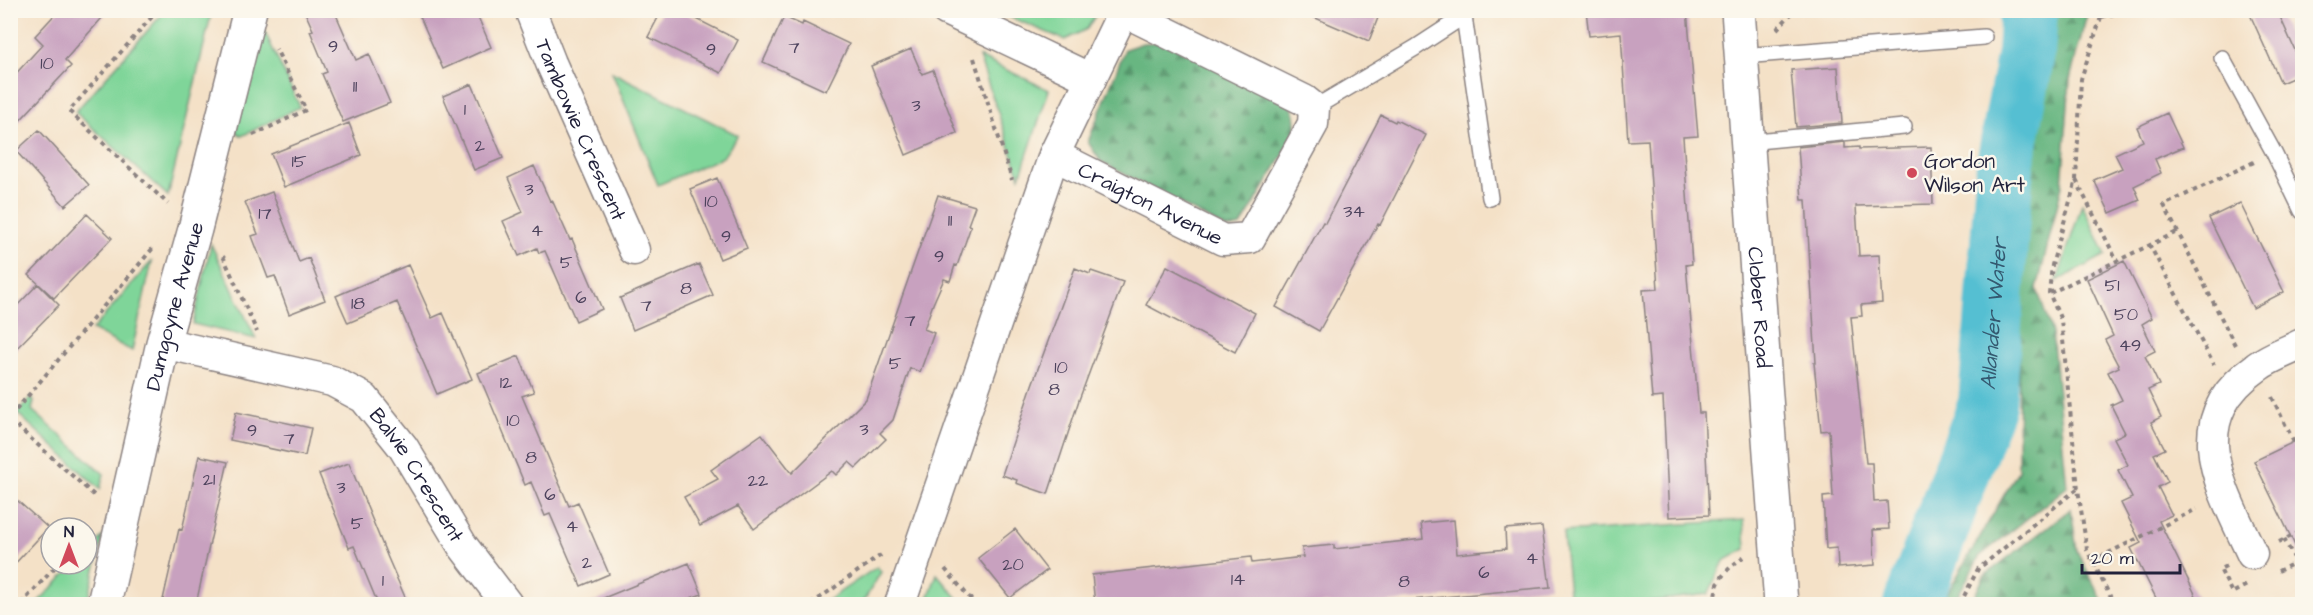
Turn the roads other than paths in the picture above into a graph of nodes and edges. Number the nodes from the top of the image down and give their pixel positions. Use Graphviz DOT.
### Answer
graph roads {
  1 [pos="250,10"];
  2 [pos="530,10"];
  3 [pos="1738,10"];
  4 [pos="1124,11"];
  5 [pos="1464,13"];
  6 [pos="954,14"];
  7 [pos="1984,37"];
  8 [pos="1742,56"];
  9 [pos="2222,58"];
  10 [pos="1091,79"];
  11 [pos="1314,108"];
  12 [pos="1904,127"];
  13 [pos="1746,142"];
  14 [pos="1054,155"];
  15 [pos="1490,198"];
  16 [pos="2302,211"];
  17 [pos="634,250"];
  18 [pos="163,343"];
  19 [pos="2302,345"];
  20 [pos="2252,554"];
  21 [pos="104,604"];
  22 [pos="507,604"];
  23 [pos="900,604"];
  24 [pos="1780,604"];
  1 -- 18 [label="street, Dumgoyne Avenue"];
  2 -- 17 [label="street, Tambowie Crescent"];
  3 -- 8 [label="street, Clober Road"];
  4 -- 10 [label="street, Craigton Avenue"];
  4 -- 11 [label="street, Craigton Avenue"];
  5 -- 11 [label="lane"];
  5 -- 15 [label="lane"];
  6 -- 10 [label="street"];
  7 -- 8 [label="lane"];
  8 -- 13 [label="street, Clober Road"];
  9 -- 16 [label="lane"];
  10 -- 14 [label="street, Craigton Avenue"];
  11 -- 14 [label="street, Craigton Avenue"];
  12 -- 13 [label="lane"];
  13 -- 24 [label="street, Clober Road"];
  14 -- 23 [label="street, Craigton Avenue"];
  18 -- 21 [label="street, Dumgoyne Avenue"];
  18 -- 22 [label="street, Balvie Crescent"];
  19 -- 20 [label="street"];
}
